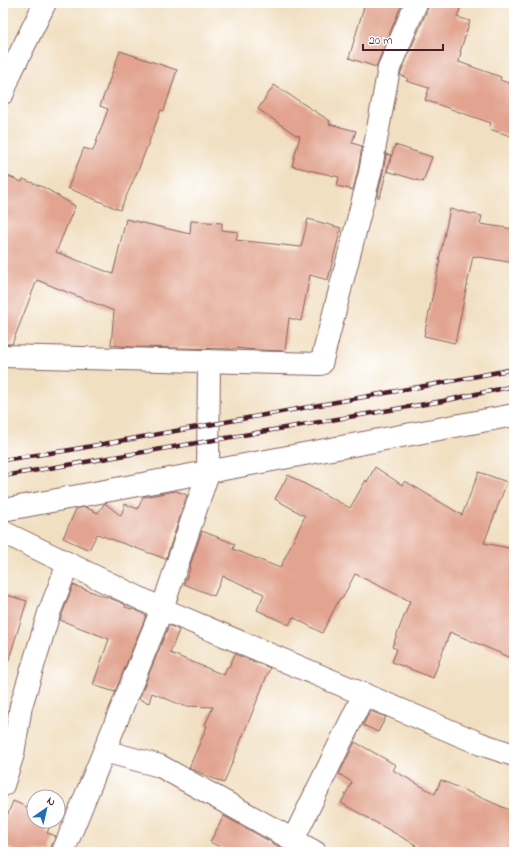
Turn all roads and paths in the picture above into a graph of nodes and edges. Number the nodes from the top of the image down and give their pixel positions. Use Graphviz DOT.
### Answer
graph roads {
  1 [pos="45,3"];
  2 [pos="416,3"];
  3 [pos="3,93"];
  4 [pos="3,356"];
  5 [pos="209,361"];
  6 [pos="514,415"];
  7 [pos="208,473"];
  8 [pos="3,510"];
  9 [pos="3,532"];
  10 [pos="68,564"];
  11 [pos="162,609"];
  12 [pos="364,694"];
  13 [pos="104,751"];
  14 [pos="514,755"];
  15 [pos="3,785"];
  16 [pos="293,840"];
  17 [pos="63,852"];
  18 [pos="315,852"];
  1 -- 3 [label="street"];
  2 -- 5 [label="street"];
  4 -- 5 [label="street"];
  5 -- 7 [label="street"];
  6 -- 7 [label="street"];
  7 -- 8 [label="street"];
  7 -- 11 [label="street"];
  9 -- 10 [label="street"];
  10 -- 11 [label="street"];
  10 -- 15 [label="street"];
  11 -- 12 [label="street"];
  11 -- 13 [label="street"];
  12 -- 14 [label="street"];
  12 -- 16 [label="street"];
  13 -- 16 [label="street"];
  13 -- 17 [label="street"];
  16 -- 18 [label="street"];
}
